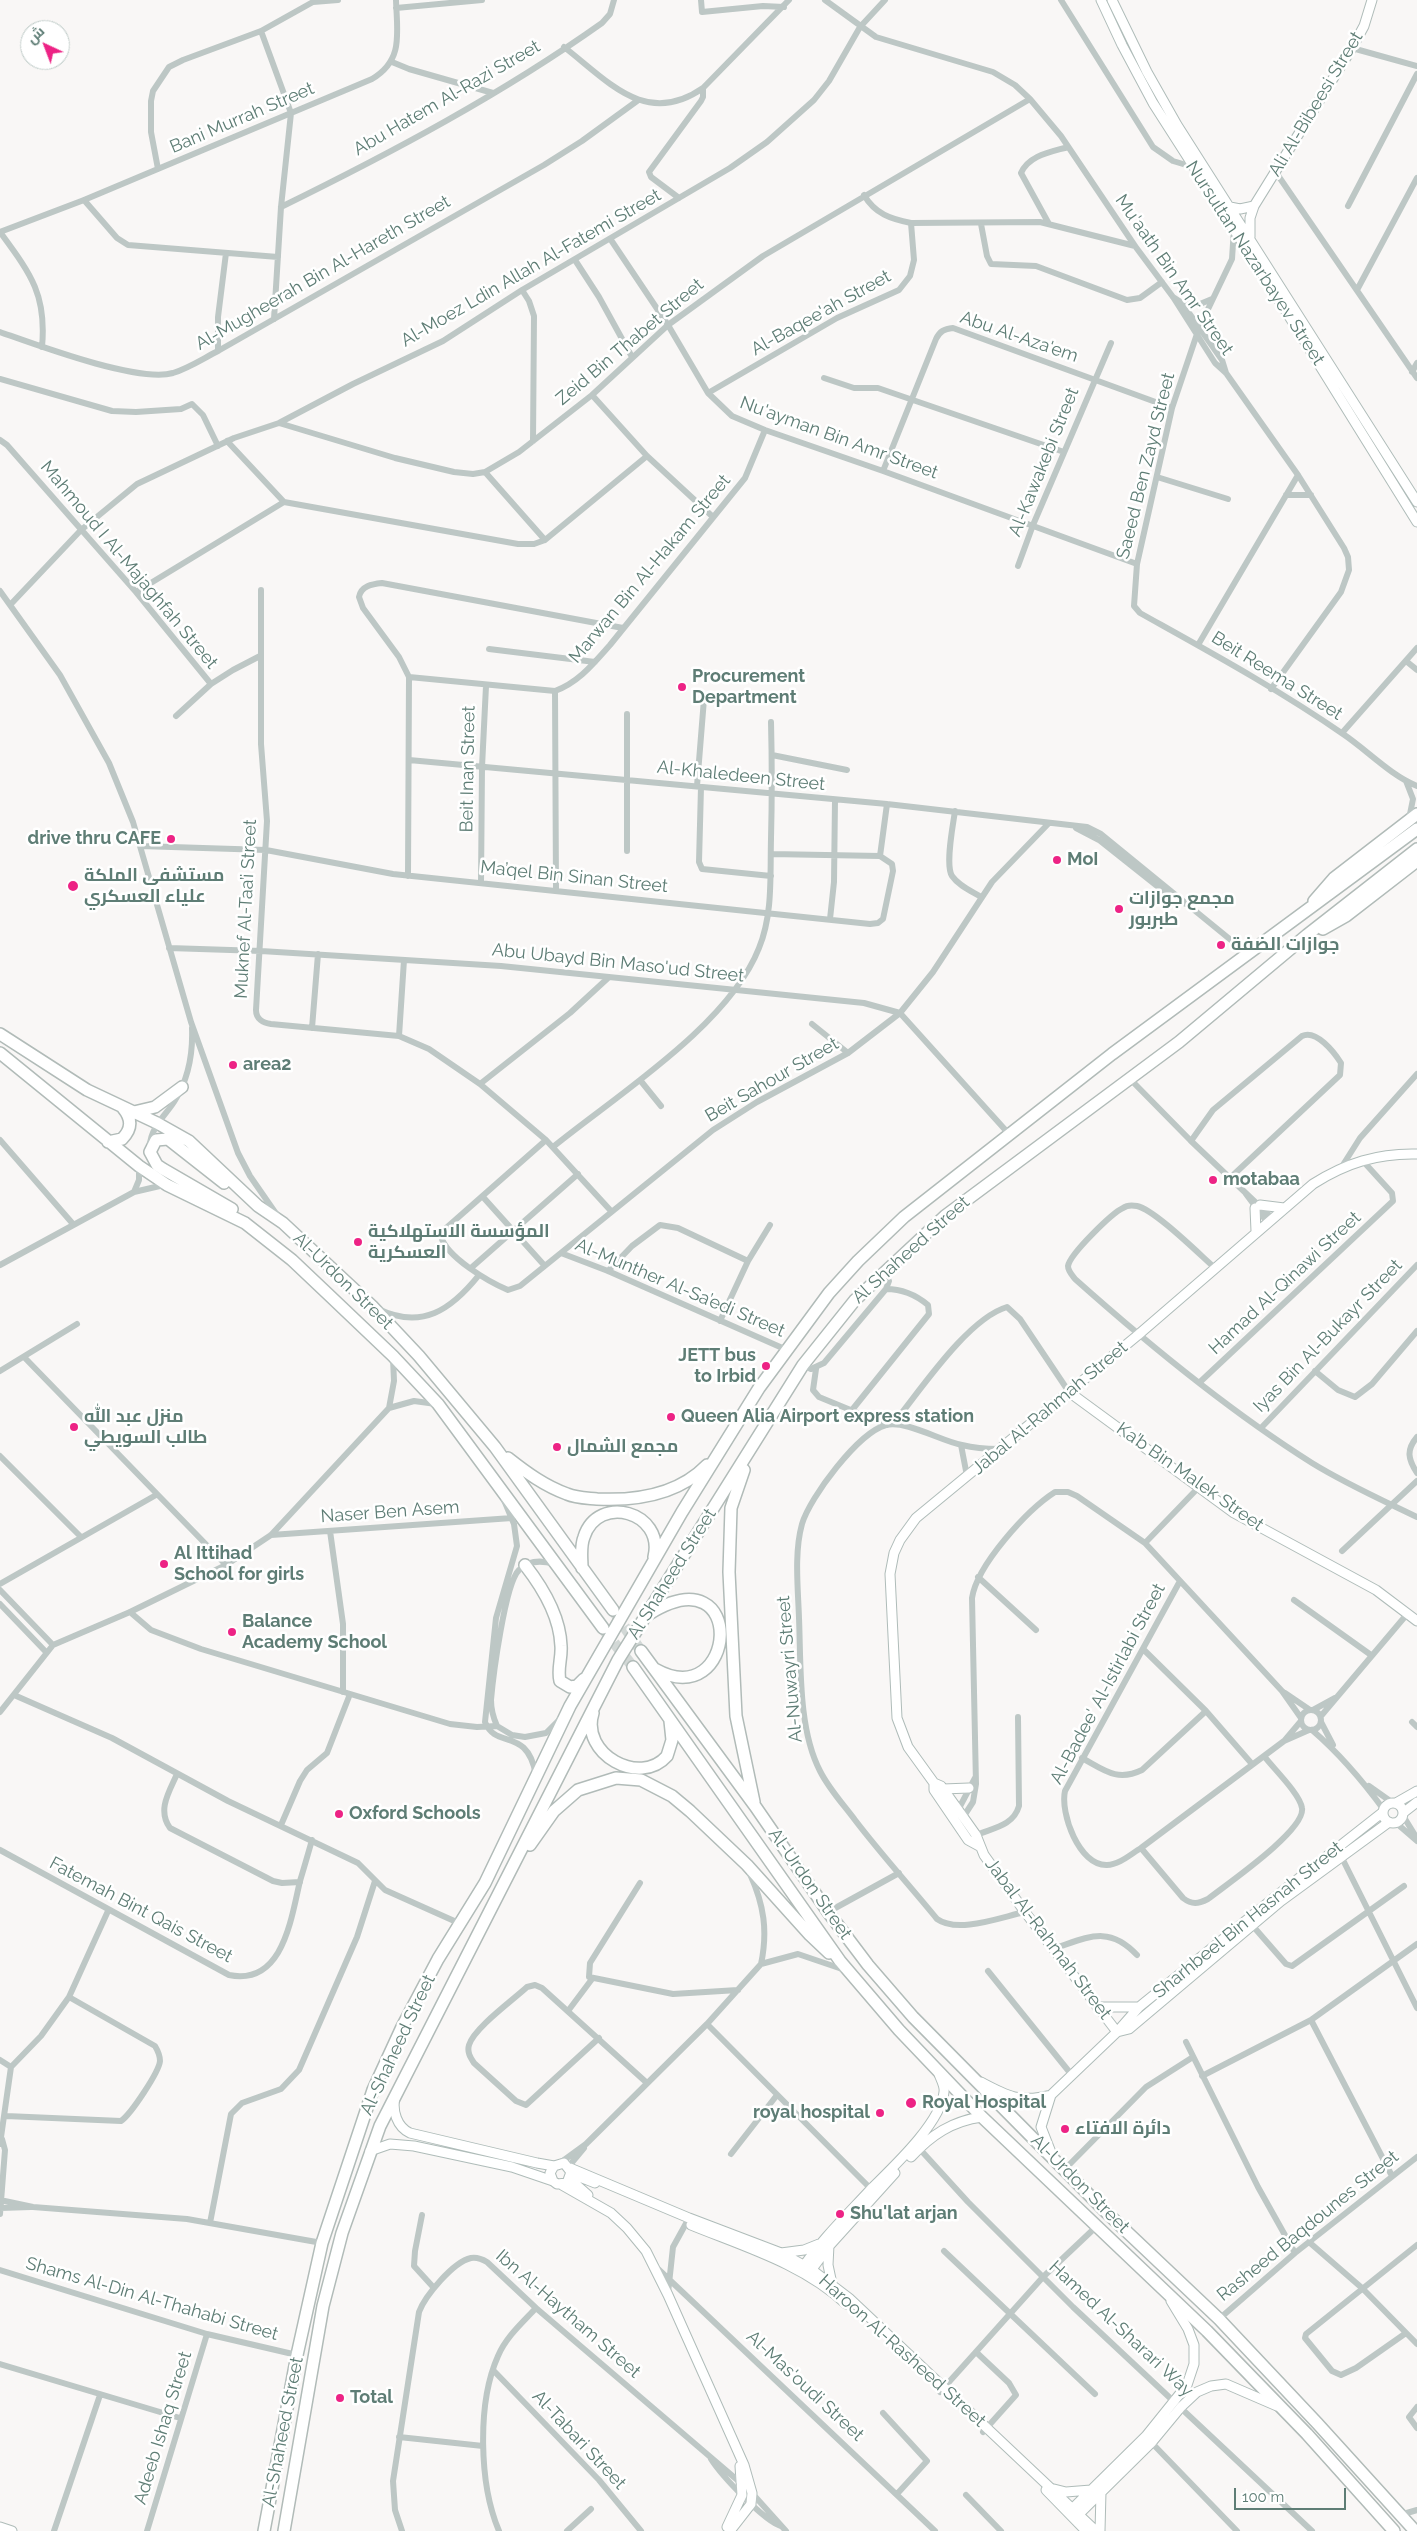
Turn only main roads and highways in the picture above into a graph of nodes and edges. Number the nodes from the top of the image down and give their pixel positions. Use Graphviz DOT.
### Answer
graph roads {
  1 [pos="1414,821"];
  2 [pos="1417,849"];
  3 [pos="1415,863"];
  4 [pos="1307,934"];
  5 [pos="0,1034"];
  6 [pos="0,1053"];
  7 [pos="182,1087"];
  8 [pos="128,1110"];
  9 [pos="108,1142"];
  10 [pos="258,1206"];
  11 [pos="245,1223"];
  12 [pos="726,1442"];
  13 [pos="498,1450"];
  14 [pos="750,1451"];
  15 [pos="525,1565"];
  16 [pos="582,1568"];
  17 [pos="643,1582"];
  18 [pos="613,1610"];
  19 [pos="645,1617"];
  20 [pos="603,1628"];
  21 [pos="640,1651"];
  22 [pos="633,1667"];
  23 [pos="652,1667"];
  24 [pos="588,1674"];
  25 [pos="596,1702"];
  26 [pos="669,1717"];
  27 [pos="755,1806"];
  28 [pos="504,1884"];
  29 [pos="840,1961"];
  30 [pos="285,2528"];
  31 [pos="264,2531"];
  32 [pos="1394,2531"];
  33 [pos="1415,2531"];
  1 -- 12 [label="highway, Al Shaheed Street"];
  2 -- 4 [label="highway"];
  3 -- 4 [label="highway"];
  4 -- 14 [label="highway, Al Shaheed Street"];
  5 -- 8 [label="highway, Al-Urdon Street"];
  6 -- 9 [label="highway, Al-Urdon Street"];
  7 -- 8 [label="highway"];
  8 -- 9 [label="highway"];
  8 -- 10 [label="highway, Al-Urdon Street"];
  9 -- 11 [label="highway, Al-Urdon Street"];
  10 -- 11 [label="highway"];
  10 -- 13 [label="highway, Al-Urdon Street"];
  11 -- 20 [label="highway, Al-Urdon Street"];
  12 -- 13 [label="highway"];
  12 -- 17 [label="highway, Al Shaheed Street"];
  13 -- 16 [label="highway, Al-Urdon Street"];
  14 -- 19 [label="highway, Al Shaheed Street"];
  14 -- 27 [label="highway"];
  15 -- 24 [label="highway"];
  16 -- 17 [label="highway"];
  16 -- 18 [label="highway, Al-Urdon Street"];
  17 -- 24 [label="highway, Al-Shaheed Street"];
  19 -- 23 [label="highway"];
  19 -- 25 [label="highway, Al-Shaheed Street"];
  21 -- 23 [label="highway, Al-Urdon Street"];
  22 -- 26 [label="highway, Al-Urdon Street"];
  23 -- 27 [label="highway, Al-Urdon Street"];
  24 -- 31 [label="highway, Al-Shaheed Street"];
  25 -- 26 [label="highway"];
  25 -- 28 [label="highway, Al-Shaheed Street"];
  26 -- 29 [label="highway, Al-Urdon Street"];
  27 -- 33 [label="highway, Al-Urdon Street"];
  28 -- 29 [label="highway"];
  28 -- 30 [label="highway, Al-Shaheed Street"];
  29 -- 32 [label="highway, Al-Urdon Street"];
}
